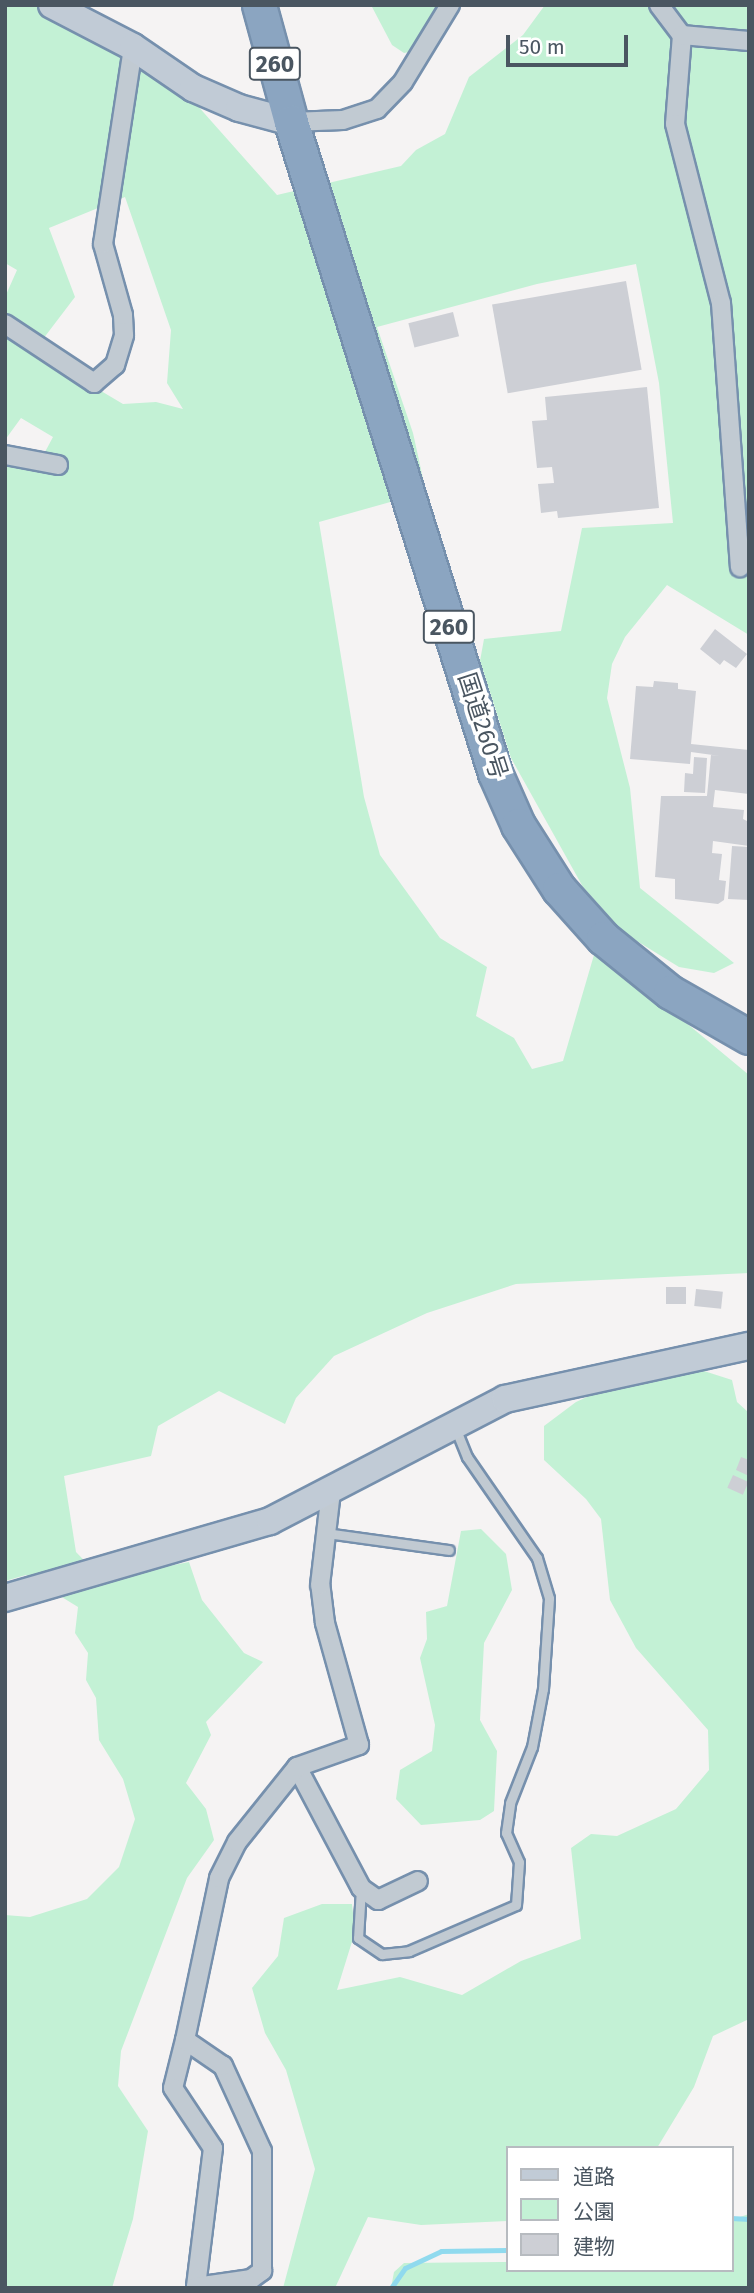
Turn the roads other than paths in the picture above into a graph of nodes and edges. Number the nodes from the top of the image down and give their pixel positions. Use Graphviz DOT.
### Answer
graph roads {
  1 [pos="52,5"];
  2 [pos="259,5"];
  3 [pos="450,5"];
  4 [pos="659,5"];
  5 [pos="682,35"];
  6 [pos="749,41"];
  7 [pos="133,47"];
  8 [pos="291,122"];
  9 [pos="5,324"];
  10 [pos="5,455"];
  11 [pos="58,465"];
  12 [pos="749,554"];
  13 [pos="749,1037"];
  14 [pos="749,1346"];
  15 [pos="453,1423"];
  16 [pos="331,1491"];
  17 [pos="326,1533"];
  18 [pos="449,1550"];
  19 [pos="5,1598"];
  20 [pos="297,1767"];
  21 [pos="418,1881"];
  22 [pos="361,1888"];
  23 [pos="185,2040"];
  1 -- 7 [label="street"];
  2 -- 8 [label="highway, 260"];
  3 -- 8 [label="street"];
  4 -- 5 [label="street"];
  5 -- 6 [label="street"];
  5 -- 12 [label="street"];
  7 -- 8 [label="street"];
  7 -- 9 [label="street"];
  8 -- 13 [label="highway, 国道260号 / 260"];
  10 -- 11 [label="street"];
  14 -- 15 [label="street"];
  15 -- 16 [label="street"];
  15 -- 22 [label="lane"];
  16 -- 17 [label="street"];
  16 -- 19 [label="street"];
  17 -- 18 [label="lane"];
  17 -- 20 [label="street"];
  20 -- 22 [label="street"];
  20 -- 23 [label="street"];
  21 -- 22 [label="street"];
  23 -- 23 [label="street"];
}
